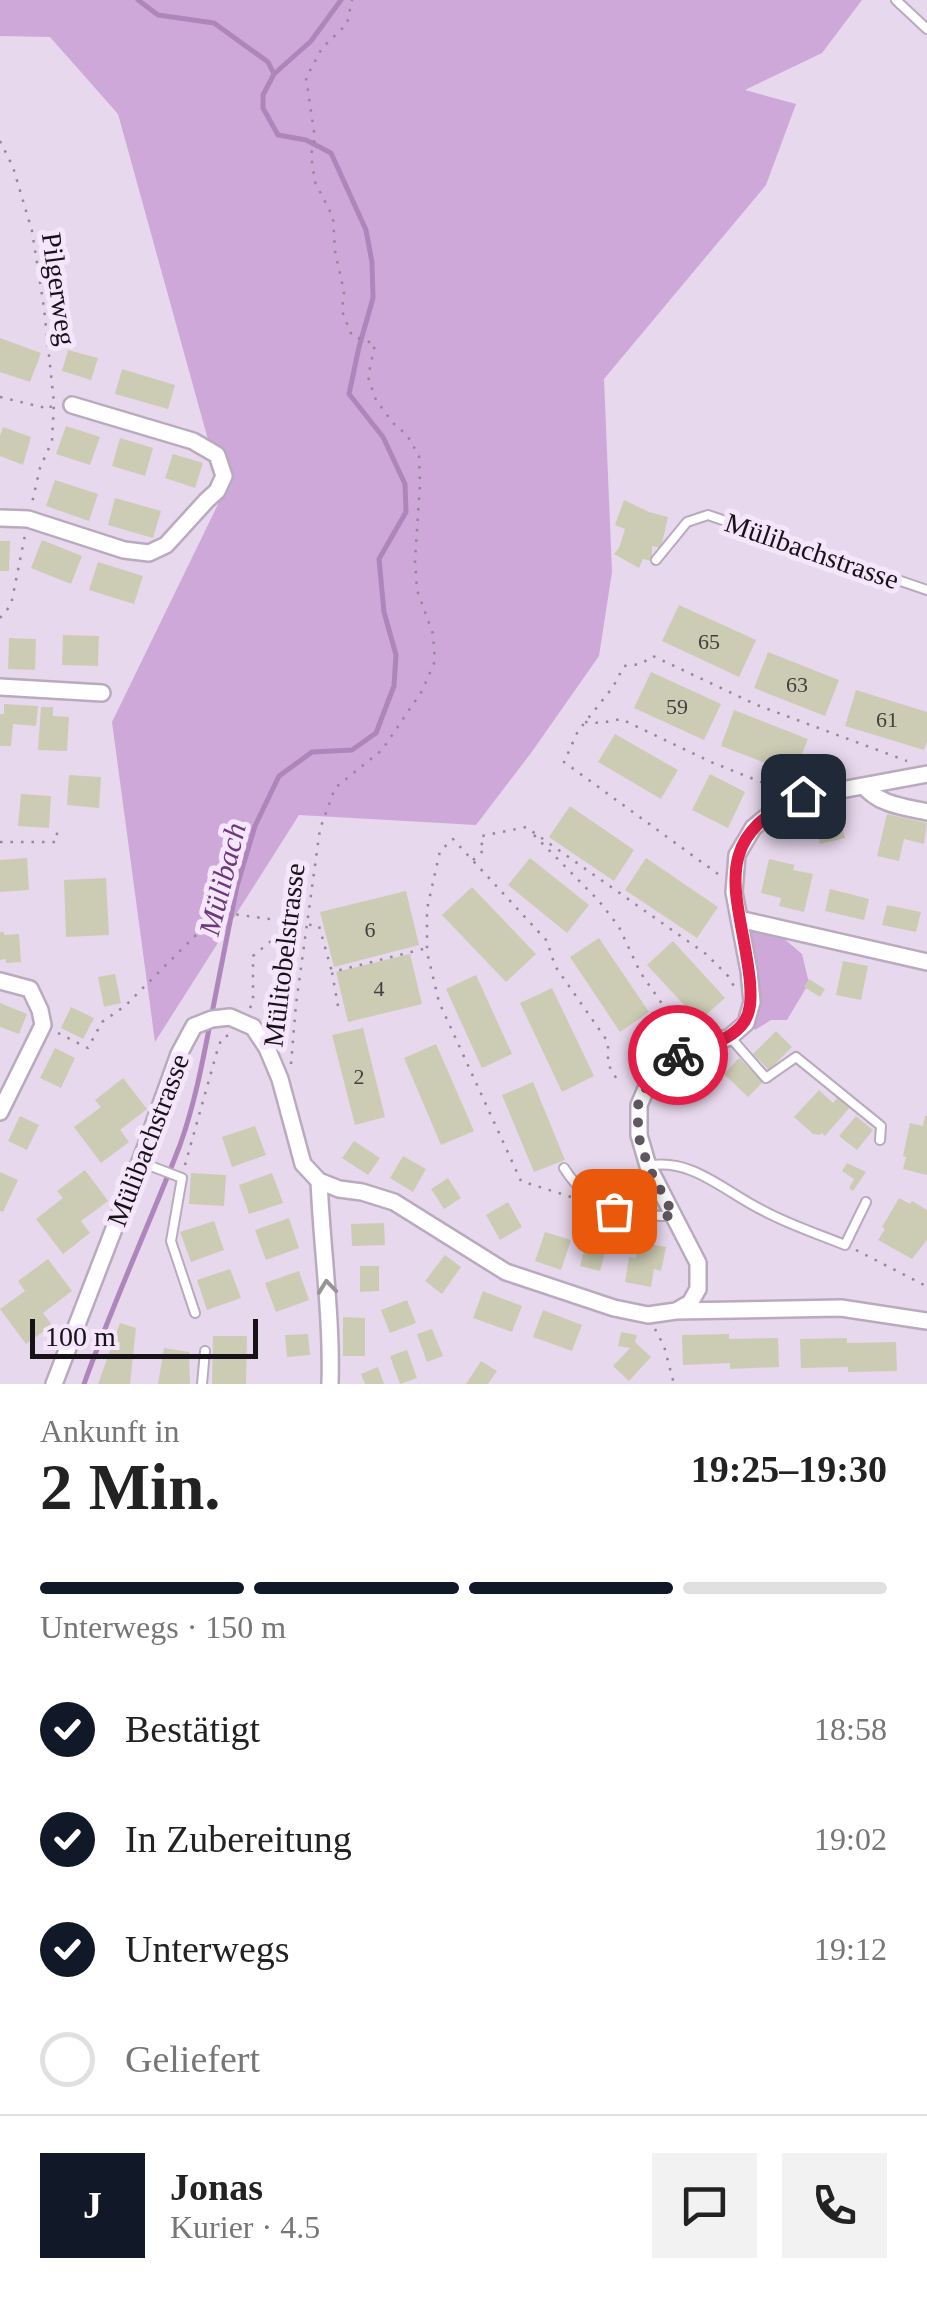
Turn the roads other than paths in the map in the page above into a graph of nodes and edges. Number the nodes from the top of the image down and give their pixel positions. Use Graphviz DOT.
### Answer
graph roads {
  1 [pos="896,0"];
  2 [pos="927,30"];
  3 [pos="72,405"];
  4 [pos="0,518"];
  5 [pos="656,560"];
  6 [pos="927,590"];
  7 [pos="0,686"];
  8 [pos="102,692"];
  9 [pos="927,774"];
  10 [pos="864,786"];
  11 [pos="927,812"];
  12 [pos="739,919"];
  13 [pos="927,962"];
  14 [pos="0,982"];
  15 [pos="730,1036"];
  16 [pos="0,1112"];
  17 [pos="880,1140"];
  18 [pos="140,1162"];
  19 [pos="648,1166"];
  20 [pos="564,1168"];
  21 [pos="319,1181"];
  22 [pos="866,1202"];
  23 [pos="674,1216"];
  24 [pos="676,1311"];
  25 [pos="196,1313"];
  26 [pos="927,1321"];
  27 [pos="205,1351"];
  28 [pos="54,1384"];
  29 [pos="202,1384"];
  30 [pos="330,1384"];
  1 -- 2 [label="lane"];
  3 -- 4 [label="street"];
  5 -- 6 [label="lane, Mülibachstrasse"];
  7 -- 8 [label="street"];
  9 -- 10 [label="street"];
  10 -- 11 [label="street"];
  10 -- 12 [label="street"];
  12 -- 13 [label="street"];
  12 -- 15 [label="street"];
  14 -- 16 [label="street"];
  15 -- 17 [label="lane"];
  15 -- 19 [label="street"];
  18 -- 21 [label="street, Mülibachstrasse"];
  18 -- 25 [label="lane"];
  18 -- 28 [label="street, Mülibachstrasse"];
  19 -- 22 [label="lane"];
  19 -- 23 [label="street"];
  20 -- 23 [label="lane"];
  21 -- 24 [label="street"];
  30 -- 21 [label="street, one-way"];
  23 -- 24 [label="street"];
  24 -- 26 [label="street"];
  27 -- 29 [label="lane"];
}
